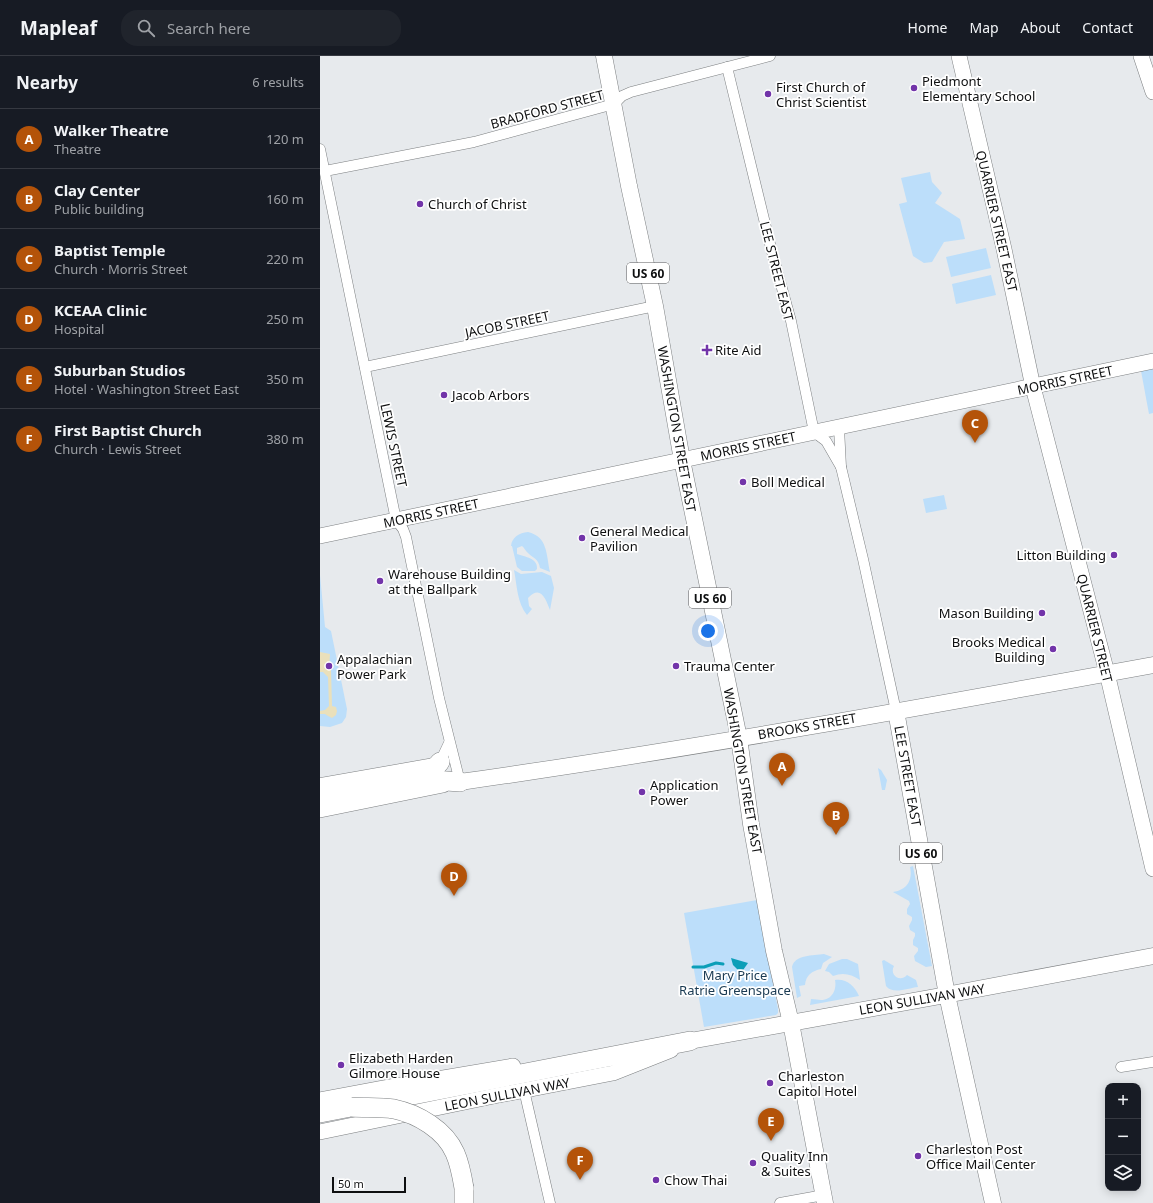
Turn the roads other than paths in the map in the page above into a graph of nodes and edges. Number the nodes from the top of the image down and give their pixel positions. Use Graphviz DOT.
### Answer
graph roads {
  1 [pos="604,56"];
  2 [pos="770,56"];
  3 [pos="959,56"];
  4 [pos="1141,56"];
  5 [pos="727,66"];
  6 [pos="1153,92"];
  7 [pos="614,104"];
  8 [pos="320,149"];
  9 [pos="325,171"];
  10 [pos="655,306"];
  11 [pos="1153,361"];
  12 [pos="365,367"];
  13 [pos="1033,387"];
  14 [pos="839,428"];
  15 [pos="814,432"];
  16 [pos="682,460"];
  17 [pos="841,467"];
  18 [pos="396,520"];
  19 [pos="320,536"];
  20 [pos="1153,665"];
  21 [pos="1107,673"];
  22 [pos="896,711"];
  23 [pos="739,738"];
  24 [pos="449,743"];
  25 [pos="440,762"];
  26 [pos="420,779"];
  27 [pos="460,782"];
  28 [pos="320,783"];
  29 [pos="320,795"];
  30 [pos="320,810"];
  31 [pos="1153,869"];
  32 [pos="1153,956"];
  33 [pos="947,995"];
  34 [pos="791,1024"];
  35 [pos="690,1041"];
  36 [pos="1153,1062"];
  37 [pos="1121,1067"];
  38 [pos="524,1090"];
  39 [pos="320,1100"];
  40 [pos="351,1107"];
  41 [pos="320,1113"];
  42 [pos="320,1132"];
  43 [pos="464,1196"];
  44 [pos="825,1199"];
  45 [pos="550,1203"];
  46 [pos="780,1203"];
  47 [pos="993,1203"];
  1 -- 7 [label="main road, WASHINGTON STREET EAST / US 60"];
  2 -- 5 [label="street, BRADFORD STREET"];
  3 -- 13 [label="street, QUARRIER STREET EAST"];
  4 -- 6 [label="street"];
  5 -- 7 [label="street, BRADFORD STREET"];
  5 -- 15 [label="street, LEE STREET EAST"];
  7 -- 9 [label="street, BRADFORD STREET"];
  7 -- 10 [label="main road, WASHINGTON STREET EAST / US 60"];
  8 -- 9 [label="street, LEWIS STREET"];
  9 -- 12 [label="street, LEWIS STREET"];
  10 -- 12 [label="street, JACOB STREET"];
  10 -- 16 [label="main road, WASHINGTON STREET EAST / US 60"];
  11 -- 13 [label="street, MORRIS STREET"];
  12 -- 18 [label="street, LEWIS STREET"];
  13 -- 14 [label="street, MORRIS STREET"];
  13 -- 21 [label="street, QUARRIER STREET"];
  14 -- 15 [label="street, MORRIS STREET"];
  14 -- 17 [label="street, LEE STREET EAST"];
  15 -- 16 [label="street, MORRIS STREET"];
  15 -- 17 [label="street, LEE STREET EAST"];
  16 -- 18 [label="street, MORRIS STREET"];
  16 -- 23 [label="main road, WASHINGTON STREET EAST / US 60"];
  17 -- 22 [label="street, LEE STREET EAST"];
  18 -- 19 [label="street, MORRIS STREET"];
  18 -- 24 [label="street, LEWIS STREET"];
  20 -- 21 [label="main road, BROOKS STREET"];
  21 -- 22 [label="main road, BROOKS STREET"];
  21 -- 31 [label="street, QUARRIER STREET"];
  22 -- 23 [label="main road, BROOKS STREET"];
  22 -- 33 [label="main road, LEE STREET EAST / US 60"];
  23 -- 27 [label="main road, BROOKS STREET"];
  23 -- 34 [label="main road, WASHINGTON STREET EAST / US 60"];
  24 -- 25 [label="street"];
  24 -- 27 [label="street, LEWIS STREET"];
  25 -- 26 [label="highway"];
  25 -- 28 [label="street"];
  26 -- 27 [label="highway"];
  26 -- 29 [label="highway"];
  27 -- 30 [label="street"];
  32 -- 33 [label="main road, LEON SULLIVAN WAY"];
  33 -- 34 [label="main road, LEON SULLIVAN WAY"];
  33 -- 47 [label="main road, LEE STREET EAST / US 60"];
  34 -- 35 [label="main road, LEON SULLIVAN WAY"];
  34 -- 44 [label="main road, WASHINGTON STREET EAST / US 60"];
  35 -- 38 [label="street, LEON SULLIVAN WAY"];
  35 -- 39 [label="street, LEON SULLIVAN WAY"];
  35 -- 40 [label="highway, bridge"];
  36 -- 37 [label="street"];
  38 -- 42 [label="street, LEON SULLIVAN WAY"];
  38 -- 45 [label="street"];
  40 -- 41 [label="highway"];
  40 -- 43 [label="highway, bridge"];
  44 -- 46 [label="street"];
}
